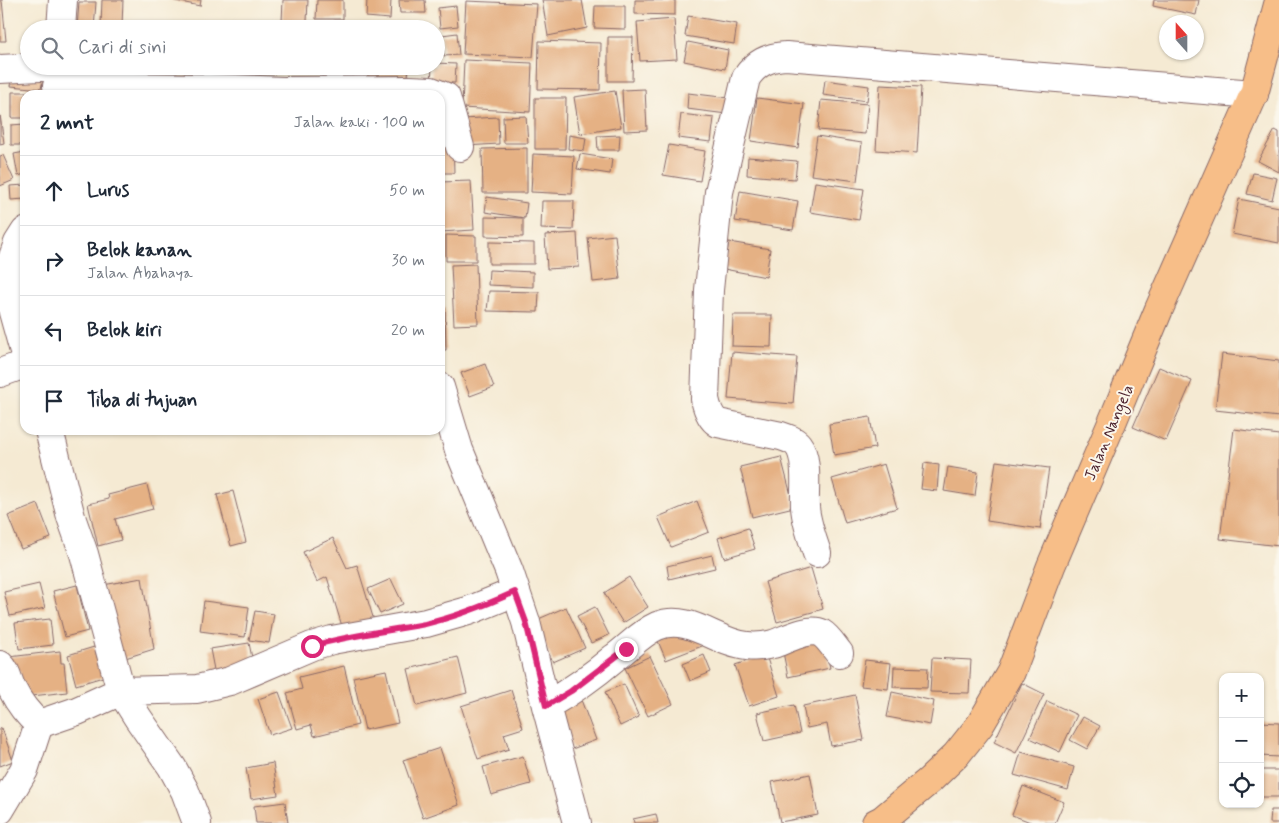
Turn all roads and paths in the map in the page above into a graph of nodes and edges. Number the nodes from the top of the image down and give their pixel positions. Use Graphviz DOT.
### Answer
graph roads {
  1 [pos="63,0"];
  2 [pos="1279,1"];
  3 [pos="62,20"];
  4 [pos="0,69"];
  5 [pos="20,72"];
  6 [pos="39,75"];
  7 [pos="58,78"];
  8 [pos="259,90"];
  9 [pos="1254,94"];
  10 [pos="445,97"];
  11 [pos="460,147"];
  12 [pos="20,240"];
  13 [pos="20,337"];
  14 [pos="20,366"];
  15 [pos="0,373"];
  16 [pos="445,404"];
  17 [pos="50,435"];
  18 [pos="817,552"];
  19 [pos="515,592"];
  20 [pos="839,653"];
  21 [pos="0,665"];
  22 [pos="121,691"];
  23 [pos="546,706"];
  24 [pos="38,724"];
  25 [pos="0,810"];
  26 [pos="197,823"];
  27 [pos="577,823"];
  28 [pos="876,823"];
  1 -- 3 [label="street"];
  2 -- 9 [label="main road, Jalan Nangela"];
  4 -- 5 [label="street"];
  6 -- 7 [label="street"];
  7 -- 8 [label="street"];
  9 -- 18 [label="street"];
  9 -- 28 [label="main road, Jalan Nangela"];
  10 -- 11 [label="street"];
  12 -- 13 [label="street"];
  14 -- 15 [label="street"];
  16 -- 19 [label="street"];
  17 -- 22 [label="street"];
  19 -- 22 [label="street"];
  19 -- 23 [label="street"];
  20 -- 23 [label="street"];
  21 -- 24 [label="street"];
  22 -- 24 [label="street"];
  22 -- 26 [label="street"];
  23 -- 27 [label="street"];
  24 -- 25 [label="street"];
}
